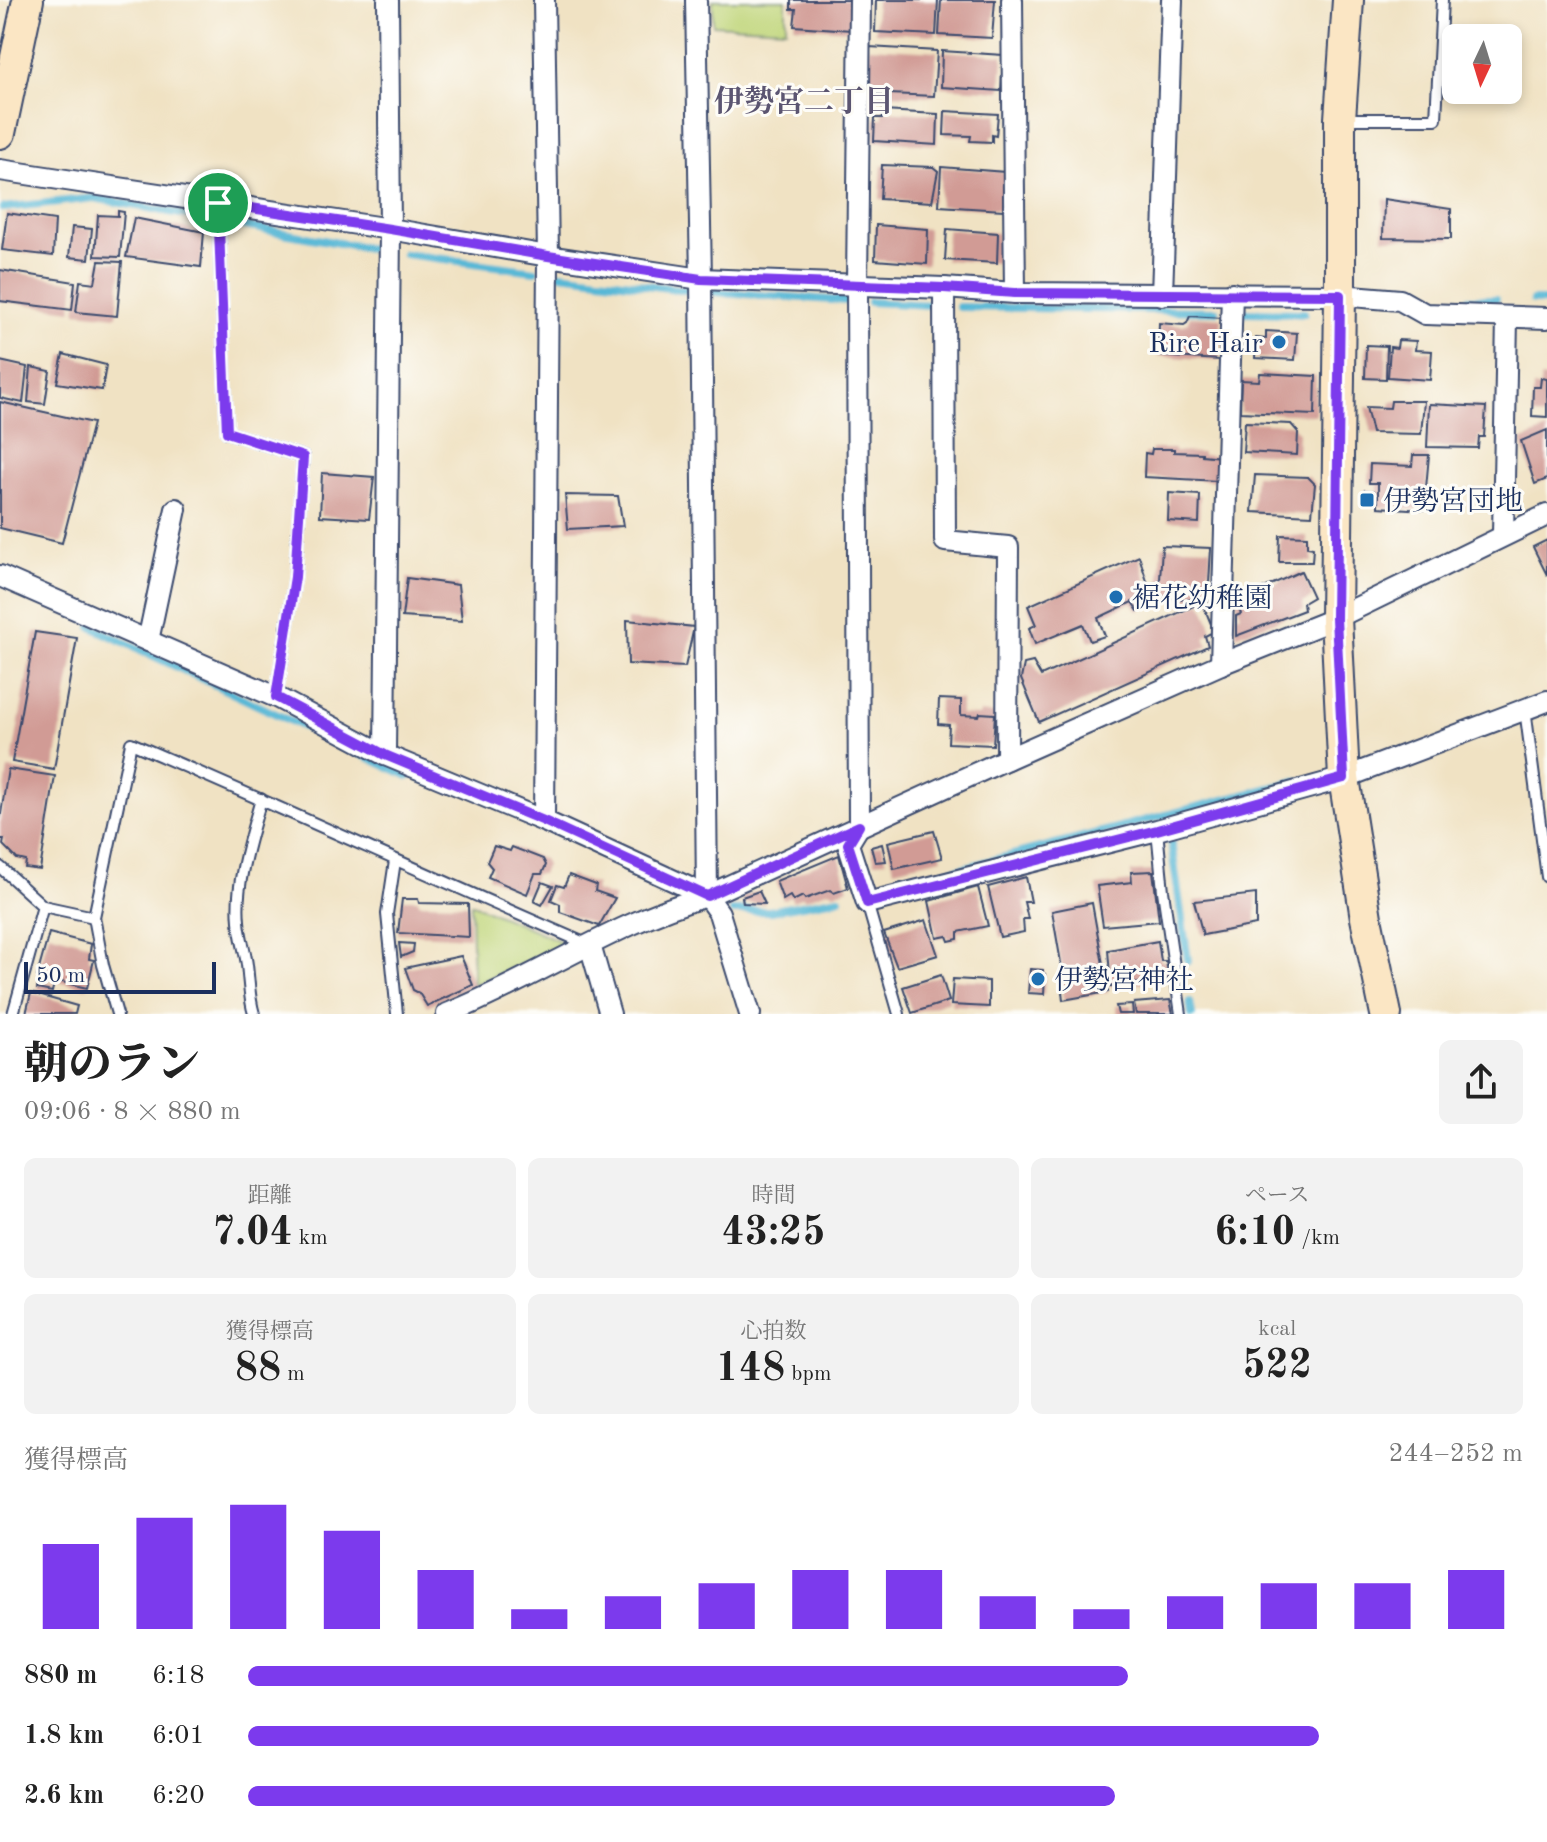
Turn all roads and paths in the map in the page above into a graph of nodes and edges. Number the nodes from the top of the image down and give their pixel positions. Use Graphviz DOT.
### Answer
graph roads {
  1 [pos="28,0"];
  2 [pos="388,0"];
  3 [pos="544,0"];
  4 [pos="696,0"];
  5 [pos="860,0"];
  6 [pos="1012,0"];
  7 [pos="1172,0"];
  8 [pos="1348,0"];
  9 [pos="1442,0"];
  10 [pos="1340,119"];
  11 [pos="0,133"];
  12 [pos="0,170"];
  13 [pos="218,203"];
  14 [pos="390,229"];
  15 [pos="548,256"];
  16 [pos="701,279"];
  17 [pos="857,284"];
  18 [pos="944,288"];
  19 [pos="1015,293"];
  20 [pos="1232,293"];
  21 [pos="1162,295"];
  22 [pos="1340,295"];
  23 [pos="1507,318"];
  24 [pos="1547,318"];
  25 [pos="176,509"];
  26 [pos="1547,515"];
  27 [pos="1503,535"];
  28 [pos="0,576"];
  29 [pos="1336,618"];
  30 [pos="148,641"];
  31 [pos="1221,664"];
  32 [pos="276,697"];
  33 [pos="1547,701"];
  34 [pos="1525,709"];
  35 [pos="385,755"];
  36 [pos="1007,759"];
  37 [pos="1344,778"];
  38 [pos="261,799"];
  39 [pos="544,821"];
  40 [pos="859,826"];
  41 [pos="1157,830"];
  42 [pos="395,861"];
  43 [pos="0,867"];
  44 [pos="1547,877"];
  45 [pos="707,896"];
  46 [pos="867,903"];
  47 [pos="43,906"];
  48 [pos="94,917"];
  49 [pos="590,945"];
  50 [pos="473,1009"];
  51 [pos="13,1014"];
  52 [pos="117,1014"];
  53 [pos="254,1014"];
  54 [pos="397,1014"];
  55 [pos="447,1014"];
  56 [pos="610,1014"];
  57 [pos="750,1014"];
  58 [pos="899,1014"];
  59 [pos="1181,1014"];
  60 [pos="1386,1014"];
  1 -- 11 [label="street"];
  2 -- 14 [label="street"];
  3 -- 15 [label="street"];
  4 -- 16 [label="street"];
  5 -- 17 [label="street"];
  6 -- 19 [label="street"];
  7 -- 21 [label="street"];
  8 -- 10 [label="street"];
  9 -- 10 [label="lane"];
  10 -- 22 [label="street"];
  12 -- 13 [label="street"];
  13 -- 14 [label="street"];
  13 -- 32 [label="lane"];
  14 -- 15 [label="street"];
  14 -- 35 [label="street"];
  15 -- 16 [label="street"];
  15 -- 39 [label="street"];
  16 -- 17 [label="street"];
  16 -- 45 [label="street"];
  17 -- 18 [label="street"];
  17 -- 40 [label="street"];
  18 -- 19 [label="street"];
  18 -- 36 [label="street"];
  19 -- 21 [label="street"];
  20 -- 21 [label="street"];
  20 -- 22 [label="street"];
  20 -- 31 [label="street"];
  22 -- 23 [label="street"];
  22 -- 29 [label="street"];
  23 -- 24 [label="street"];
  23 -- 27 [label="street"];
  25 -- 30 [label="street"];
  26 -- 27 [label="street"];
  27 -- 29 [label="street"];
  28 -- 30 [label="street"];
  29 -- 31 [label="street"];
  29 -- 37 [label="street"];
  30 -- 32 [label="street"];
  31 -- 36 [label="street"];
  32 -- 35 [label="street"];
  33 -- 34 [label="street"];
  34 -- 37 [label="street"];
  34 -- 44 [label="lane"];
  35 -- 39 [label="street"];
  36 -- 40 [label="street"];
  37 -- 41 [label="street"];
  37 -- 60 [label="street"];
  38 -- 42 [label="lane"];
  38 -- 48 [label="lane"];
  38 -- 53 [label="lane"];
  39 -- 45 [label="street"];
  40 -- 45 [label="street"];
  40 -- 46 [label="street"];
  41 -- 46 [label="street"];
  41 -- 59 [label="lane"];
  42 -- 49 [label="lane"];
  42 -- 54 [label="lane"];
  43 -- 47 [label="lane"];
  45 -- 49 [label="street"];
  45 -- 57 [label="street"];
  46 -- 58 [label="lane"];
  47 -- 48 [label="lane"];
  47 -- 51 [label="lane"];
  48 -- 52 [label="lane"];
  49 -- 50 [label="street"];
  49 -- 56 [label="street"];
  50 -- 55 [label="street"];
}
